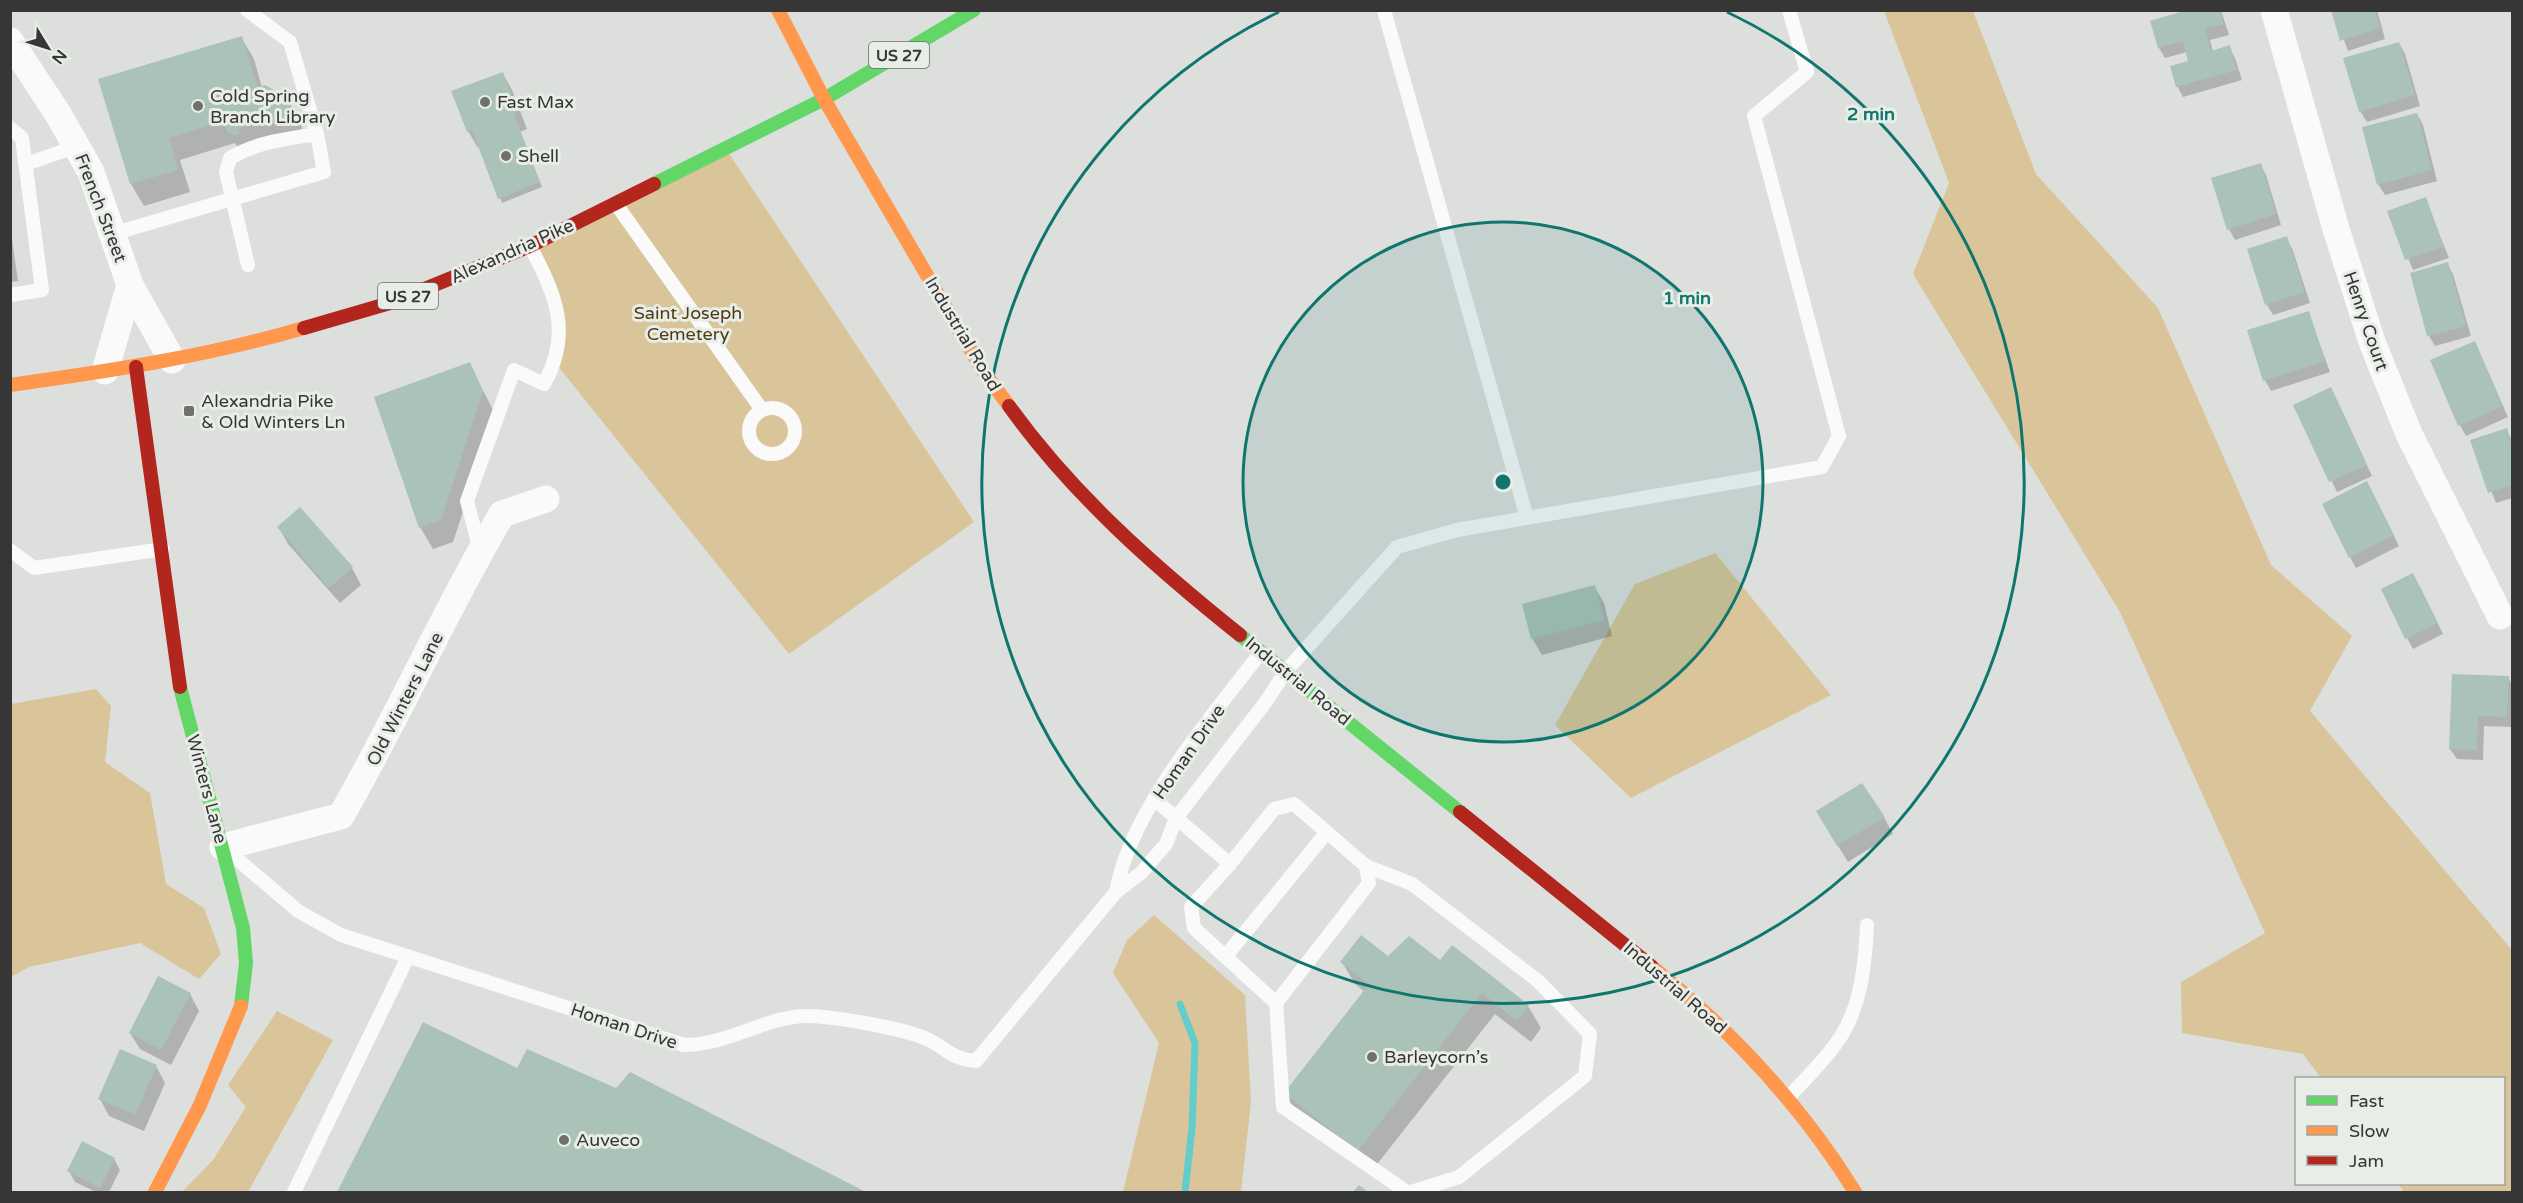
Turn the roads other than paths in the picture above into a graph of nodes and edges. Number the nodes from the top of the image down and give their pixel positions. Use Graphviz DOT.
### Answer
graph roads {
  1 [pos="247,10"];
  2 [pos="778,10"];
  3 [pos="974,10"];
  4 [pos="1384,10"];
  5 [pos="1789,10"];
  6 [pos="2274,10"];
  7 [pos="10,41"];
  8 [pos="824,99"];
  9 [pos="10,128"];
  10 [pos="317,134"];
  11 [pos="78,146"];
  12 [pos="26,164"];
  13 [pos="231,199"];
  14 [pos="616,204"];
  15 [pos="112,234"];
  16 [pos="530,246"];
  17 [pos="248,265"];
  18 [pos="130,285"];
  19 [pos="10,295"];
  20 [pos="172,360"];
  21 [pos="136,367"];
  22 [pos="105,371"];
  23 [pos="10,385"];
  24 [pos="762,410"];
  25 [pos="546,499"];
  26 [pos="1527,518"];
  27 [pos="163,549"];
  28 [pos="10,550"];
  29 [pos="480,552"];
  30 [pos="2500,616"];
  31 [pos="1261,652"];
  32 [pos="1286,671"];
  33 [pos="1154,799"];
  34 [pos="1176,818"];
  35 [pos="1327,832"];
  36 [pos="223,847"];
  37 [pos="1230,864"];
  38 [pos="1366,866"];
  39 [pos="1116,892"];
  40 [pos="1867,925"];
  41 [pos="408,957"];
  42 [pos="1225,957"];
  43 [pos="1276,1003"];
  44 [pos="1788,1098"];
  45 [pos="155,1192"];
  46 [pos="294,1192"];
  47 [pos="1409,1192"];
  48 [pos="1855,1192"];
  1 -- 10 [label="lane"];
  2 -- 8 [label="main road, Industrial Road"];
  3 -- 8 [label="main road, Alexandria Pike / US 27"];
  4 -- 26 [label="lane"];
  5 -- 26 [label="lane, Homan Drive"];
  6 -- 30 [label="street, Henry Court"];
  7 -- 11 [label="street, French Street"];
  8 -- 14 [label="main road, Alexandria Pike / US 27"];
  8 -- 31 [label="main road, Industrial Road"];
  9 -- 12 [label="lane"];
  10 -- 13 [label="lane"];
  10 -- 13 [label="lane"];
  11 -- 12 [label="lane"];
  11 -- 15 [label="street, French Street"];
  12 -- 19 [label="lane"];
  13 -- 15 [label="lane"];
  13 -- 17 [label="lane"];
  14 -- 16 [label="main road, Alexandria Pike / US 27"];
  14 -- 24 [label="lane"];
  15 -- 18 [label="street, French Street"];
  16 -- 20 [label="main road, Alexandria Pike / US 27"];
  16 -- 29 [label="lane"];
  18 -- 20 [label="street, French Street"];
  18 -- 22 [label="street, French Street"];
  20 -- 21 [label="main road, Alexandria Pike / US 27"];
  21 -- 22 [label="main road, Alexandria Pike / US 27"];
  21 -- 27 [label="main road, Winters Lane"];
  22 -- 23 [label="main road, Alexandria Pike / US 27"];
  25 -- 29 [label="street, Old Winters Lane"];
  26 -- 32 [label="lane, Homan Drive"];
  27 -- 28 [label="lane"];
  27 -- 36 [label="main road, Winters Lane"];
  29 -- 36 [label="street, Old Winters Lane"];
  31 -- 32 [label="main road, Industrial Road"];
  31 -- 33 [label="lane, Homan Drive"];
  32 -- 34 [label="lane, Homan Drive"];
  32 -- 44 [label="main road, Industrial Road"];
  33 -- 34 [label="lane"];
  33 -- 39 [label="lane, Homan Drive"];
  34 -- 37 [label="lane"];
  34 -- 39 [label="lane, Homan Drive"];
  35 -- 37 [label="lane"];
  35 -- 38 [label="lane"];
  35 -- 42 [label="lane"];
  36 -- 41 [label="lane, Homan Drive"];
  36 -- 45 [label="main road, Winters Lane"];
  37 -- 42 [label="lane"];
  38 -- 43 [label="lane"];
  38 -- 47 [label="lane"];
  39 -- 41 [label="lane, Homan Drive"];
  40 -- 44 [label="lane"];
  41 -- 46 [label="lane"];
  42 -- 43 [label="lane"];
  43 -- 47 [label="lane"];
  44 -- 48 [label="main road, Industrial Road"];
}
